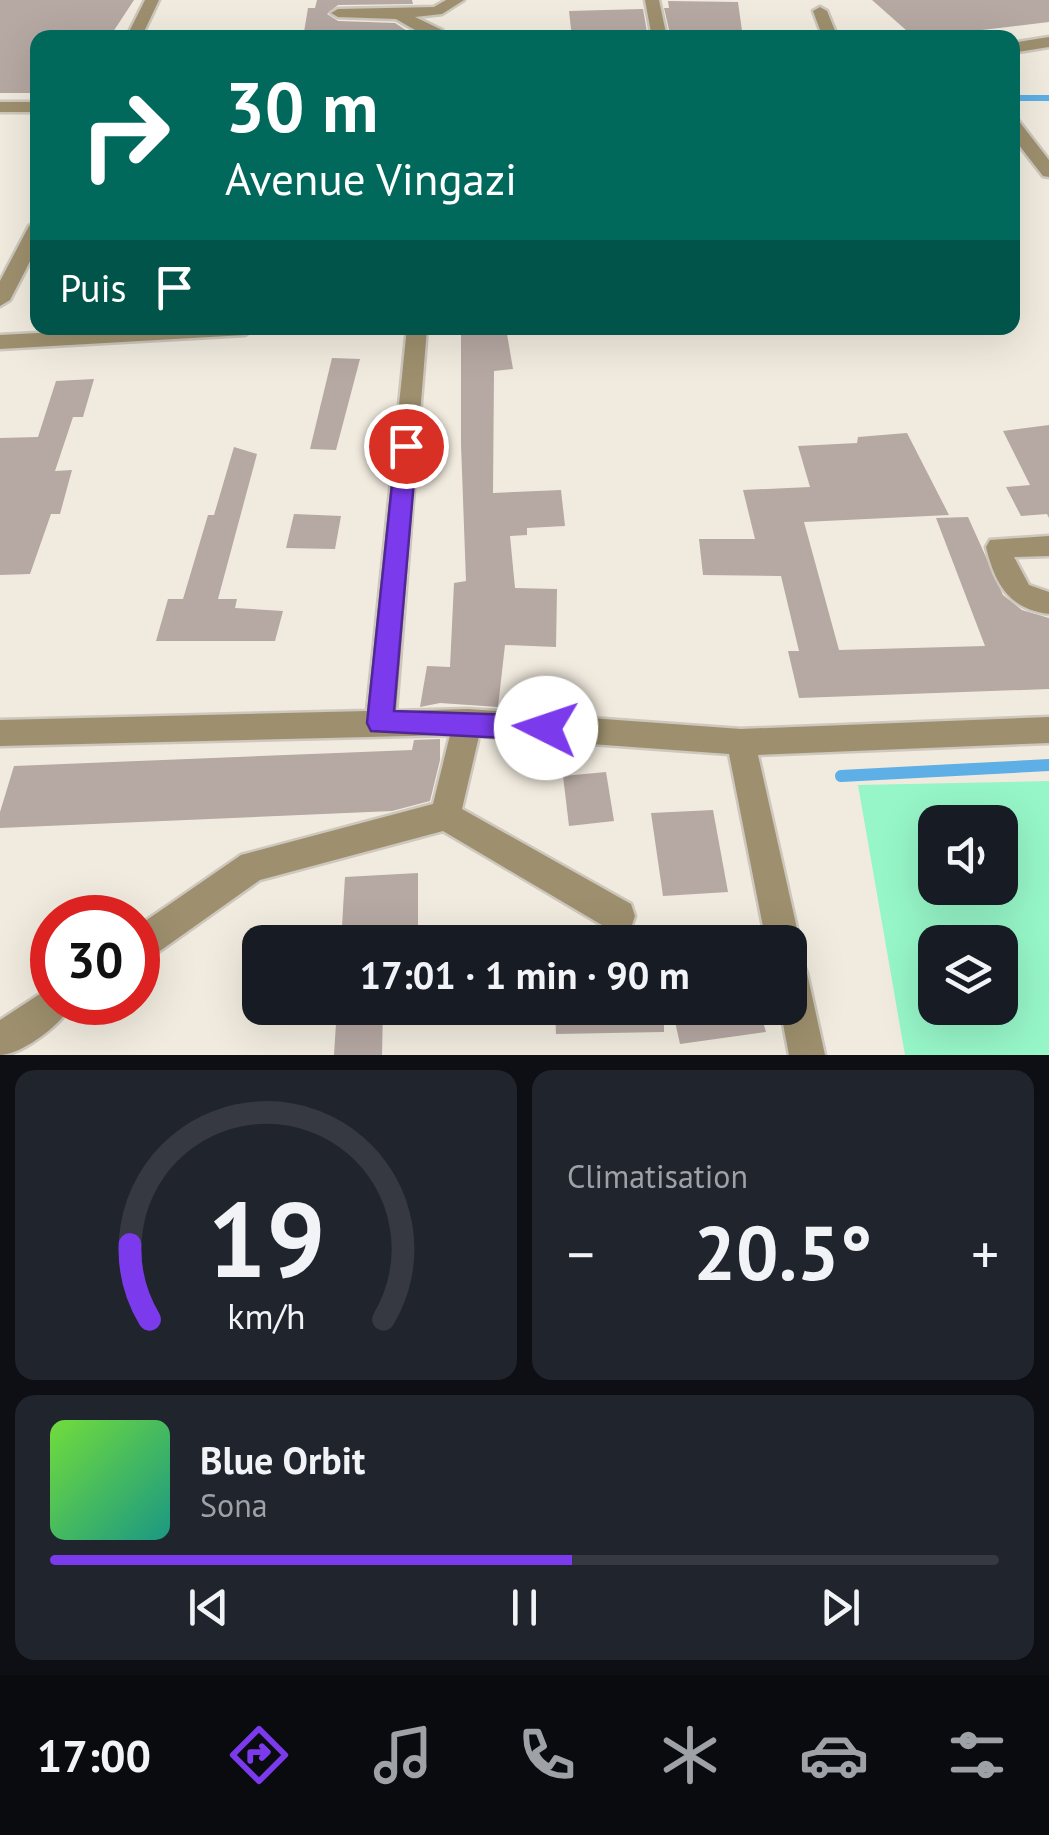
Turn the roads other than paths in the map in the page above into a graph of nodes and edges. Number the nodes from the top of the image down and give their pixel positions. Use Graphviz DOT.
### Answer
graph roads {
  1 [pos="152,0"];
  2 [pos="457,0"];
  3 [pos="652,0"];
  4 [pos="820,11"];
  5 [pos="338,13"];
  6 [pos="399,14"];
  7 [pos="138,30"];
  8 [pos="428,30"];
  9 [pos="658,30"];
  10 [pos="827,30"];
  11 [pos="1049,42"];
  12 [pos="1020,47"];
  13 [pos="30,107"];
  14 [pos="0,108"];
  15 [pos="1020,134"];
  16 [pos="1049,172"];
  17 [pos="30,242"];
  18 [pos="0,300"];
  19 [pos="122,335"];
  20 [pos="417,335"];
  21 [pos="0,342"];
  22 [pos="1049,546"];
  23 [pos="1049,603"];
  24 [pos="468,722"];
  25 [pos="380,723"];
  26 [pos="1049,730"];
  27 [pos="0,733"];
  28 [pos="740,742"];
  29 [pos="445,816"];
  30 [pos="619,916"];
  31 [pos="780,925"];
  32 [pos="160,931"];
  33 [pos="30,1020"];
  34 [pos="801,1025"];
  35 [pos="0,1041"];
  36 [pos="808,1055"];
  1 -- 7 [label="street"];
  2 -- 6 [label="street"];
  3 -- 9 [label="street"];
  4 -- 10 [label="street"];
  5 -- 6 [label="street"];
  6 -- 8 [label="street"];
  11 -- 12 [label="street"];
  13 -- 14 [label="street"];
  15 -- 16 [label="street"];
  17 -- 18 [label="street"];
  19 -- 21 [label="street"];
  20 -- 25 [label="street"];
  22 -- 23 [label="street"];
  24 -- 25 [label="street"];
  24 -- 28 [label="street"];
  24 -- 29 [label="street"];
  25 -- 27 [label="street"];
  26 -- 28 [label="street"];
  28 -- 31 [label="street"];
  29 -- 30 [label="street"];
  29 -- 32 [label="street"];
  33 -- 35 [label="street"];
  34 -- 36 [label="street"];
}
